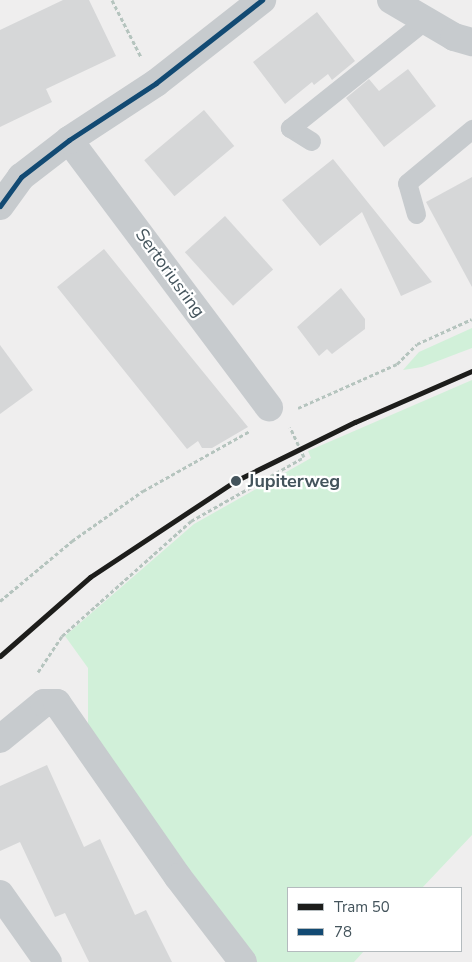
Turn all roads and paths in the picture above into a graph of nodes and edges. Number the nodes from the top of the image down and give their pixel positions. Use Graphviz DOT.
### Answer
graph roads {
  1 [pos="112,0"];
  2 [pos="262,0"];
  3 [pos="391,0"];
  4 [pos="424,21"];
  5 [pos="472,42"];
  6 [pos="156,83"];
  7 [pos="472,129"];
  8 [pos="70,140"];
  9 [pos="311,141"];
  10 [pos="0,206"];
  11 [pos="416,214"];
  12 [pos="472,319"];
  13 [pos="276,417"];
  14 [pos="0,601"];
  15 [pos="36,676"];
  16 [pos="0,739"];
  17 [pos="0,894"];
  18 [pos="48,962"];
  19 [pos="243,962"];
  1 -- 6 [label="path"];
  2 -- 6 [label="street"];
  3 -- 4 [label="street"];
  4 -- 5 [label="street"];
  4 -- 9 [label="lane"];
  6 -- 8 [label="street"];
  7 -- 11 [label="lane"];
  8 -- 10 [label="street"];
  8 -- 13 [label="street, Sertoriusring"];
  12 -- 13 [label="path"];
  13 -- 14 [label="path"];
  13 -- 15 [label="path"];
  16 -- 19 [label="street"];
  17 -- 18 [label="street"];
}
